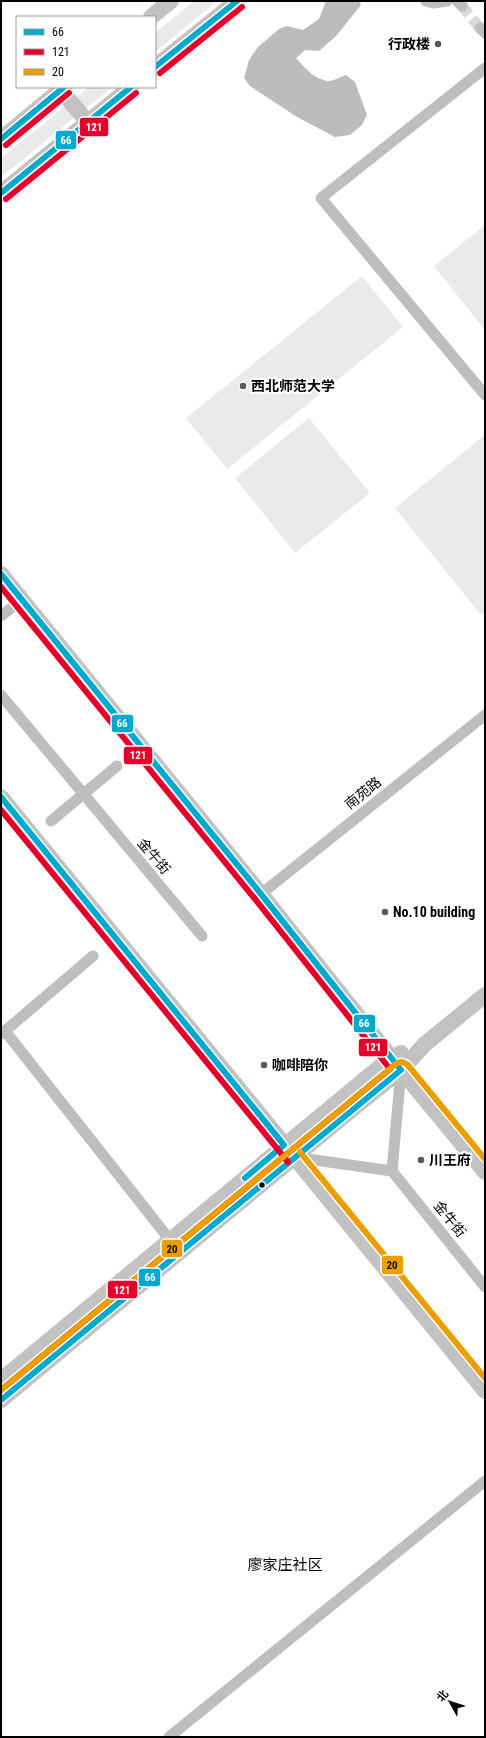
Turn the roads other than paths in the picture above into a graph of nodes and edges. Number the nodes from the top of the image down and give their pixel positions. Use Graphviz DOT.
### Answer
graph roads {
  1 [pos="171,1"];
  2 [pos="237,1"];
  3 [pos="426,1"];
  4 [pos="447,1"];
  5 [pos="152,16"];
  6 [pos="156,67"];
  7 [pos="485,68"];
  8 [pos="130,88"];
  9 [pos="62,89"];
  10 [pos="88,122"];
  11 [pos="1,138"];
  12 [pos="1,193"];
  13 [pos="485,395"];
  14 [pos="1,574"];
  15 [pos="22,600"];
  16 [pos="1,616"];
  17 [pos="1,695"];
  18 [pos="485,715"];
  19 [pos="117,766"];
  20 [pos="83,794"];
  21 [pos="1,797"];
  22 [pos="51,821"];
  23 [pos="261,894"];
  24 [pos="202,936"];
  25 [pos="93,956"];
  26 [pos="485,995"];
  27 [pos="3,1032"];
  28 [pos="425,1044"];
  29 [pos="392,1057"];
  30 [pos="401,1070"];
  31 [pos="289,1151"];
  32 [pos="392,1171"];
  33 [pos="485,1172"];
  34 [pos="170,1240"];
  35 [pos="485,1287"];
  36 [pos="1,1380"];
  37 [pos="485,1391"];
  38 [pos="1,1400"];
  39 [pos="485,1481"];
  40 [pos="169,1737"];
  1 -- 5 [label="main road"];
  2 -- 6 [label="main road"];
  3 -- 4 [label="street"];
  7 -- 13 [label="street"];
  8 -- 10 [label="main road"];
  9 -- 10 [label="main road"];
  9 -- 11 [label="main road"];
  10 -- 12 [label="main road"];
  14 -- 15 [label="main road"];
  15 -- 16 [label="street"];
  15 -- 23 [label="main road"];
  17 -- 20 [label="street, 金牛街"];
  18 -- 23 [label="street, 南苑路"];
  19 -- 20 [label="street"];
  20 -- 22 [label="street"];
  20 -- 24 [label="street, 金牛街"];
  21 -- 31 [label="main road"];
  23 -- 29 [label="main road"];
  25 -- 27 [label="street"];
  26 -- 28 [label="main road"];
  27 -- 34 [label="street"];
  28 -- 29 [label="main road"];
  28 -- 30 [label="main road"];
  29 -- 30 [label="main road"];
  29 -- 31 [label="main road"];
  30 -- 31 [label="main road"];
  30 -- 32 [label="street"];
  30 -- 33 [label="main road"];
  31 -- 32 [label="street"];
  31 -- 34 [label="main road"];
  31 -- 37 [label="main road"];
  31 -- 38 [label="main road"];
  32 -- 35 [label="street, 金牛街"];
  34 -- 36 [label="main road"];
  39 -- 40 [label="street"];
}
